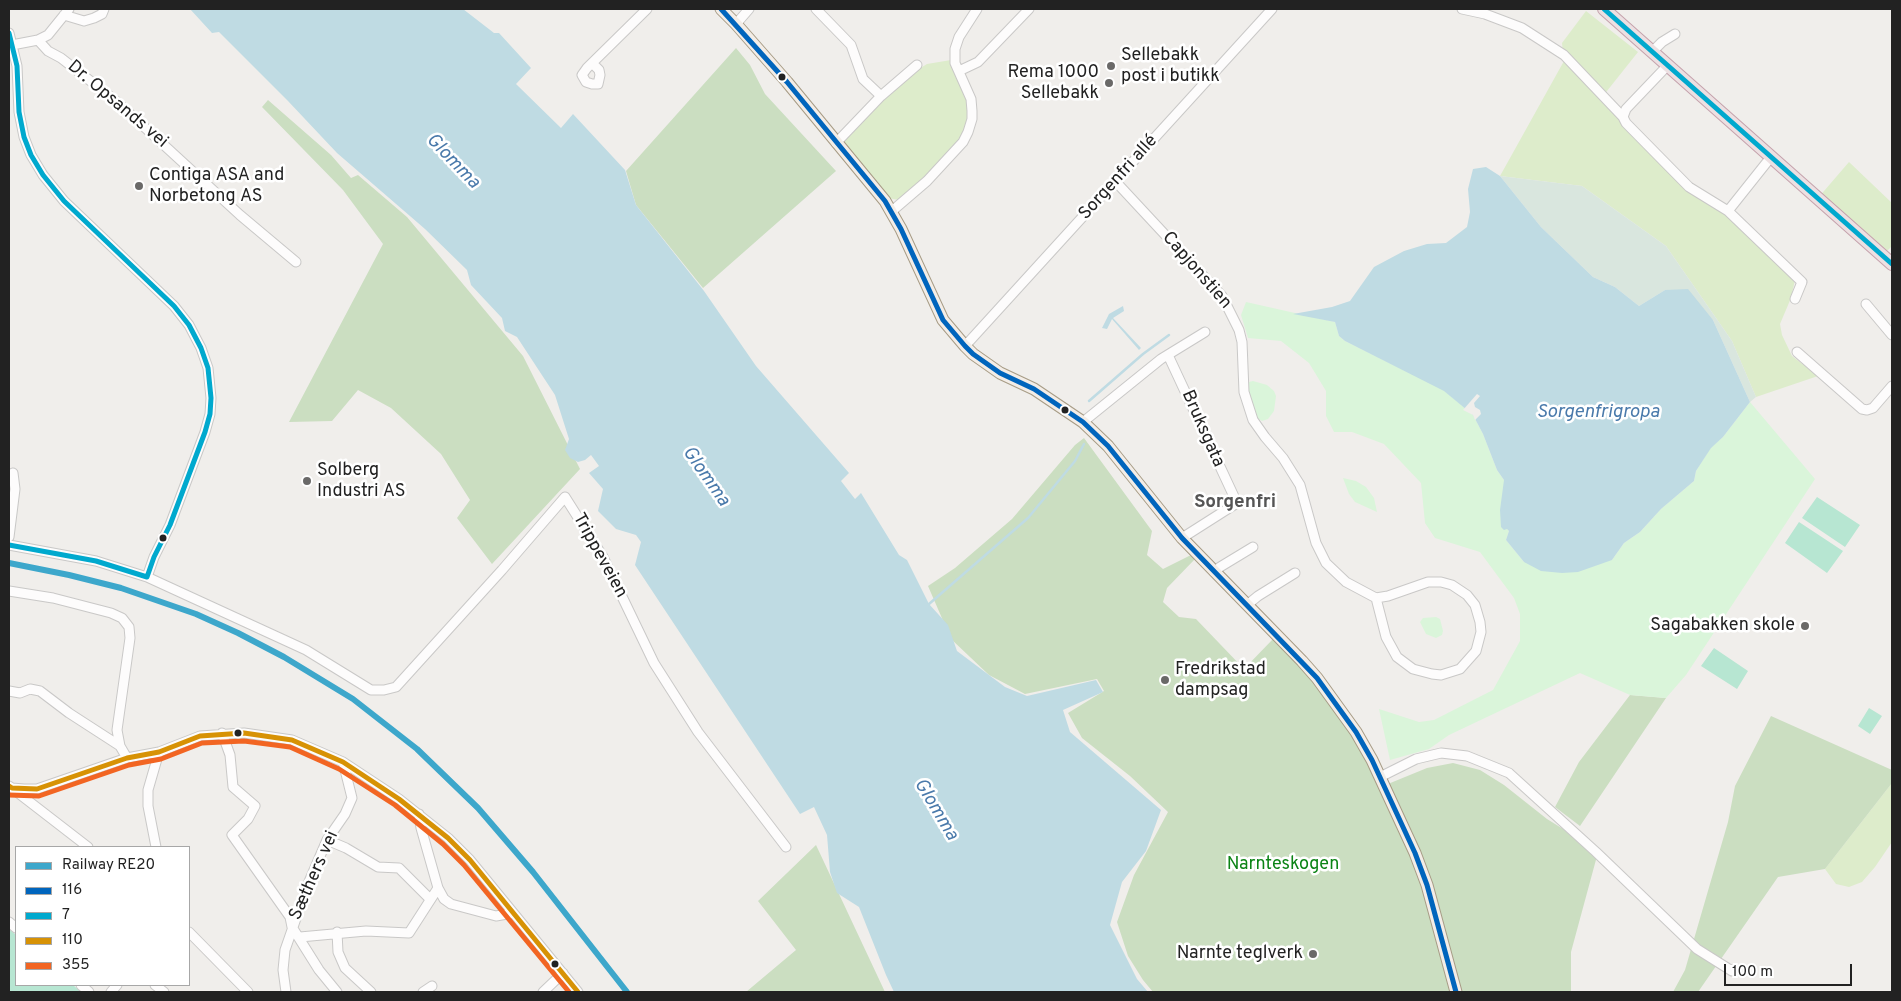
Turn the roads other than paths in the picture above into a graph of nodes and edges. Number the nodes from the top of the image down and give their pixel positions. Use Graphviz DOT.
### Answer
graph roads {
  1 [pos="104,9"];
  2 [pos="647,9"];
  3 [pos="721,9"];
  4 [pos="749,9"];
  5 [pos="816,9"];
  6 [pos="977,9"];
  7 [pos="1272,9"];
  8 [pos="1462,9"];
  9 [pos="1604,9"];
  10 [pos="1023,10"];
  11 [pos="66,12"];
  12 [pos="736,24"];
  13 [pos="9,32"];
  14 [pos="1675,34"];
  15 [pos="38,40"];
  16 [pos="12,45"];
  17 [pos="1652,52"];
  18 [pos="593,64"];
  19 [pos="917,65"];
  20 [pos="1668,65"];
  21 [pos="959,71"];
  22 [pos="881,96"];
  23 [pos="1624,117"];
  24 [pos="836,143"];
  25 [pos="1771,157"];
  26 [pos="1116,182"];
  27 [pos="892,211"];
  28 [pos="1728,211"];
  29 [pos="296,262"];
  30 [pos="1892,264"];
  31 [pos="1794,299"];
  32 [pos="1866,304"];
  33 [pos="1205,332"];
  34 [pos="1892,335"];
  35 [pos="966,346"];
  36 [pos="1796,352"];
  37 [pos="1168,355"];
  38 [pos="1892,386"];
  39 [pos="1083,422"];
  40 [pos="13,473"];
  41 [pos="9,537"];
  42 [pos="1182,538"];
  43 [pos="9,545"];
  44 [pos="1253,546"];
  45 [pos="1214,572"];
  46 [pos="1295,572"];
  47 [pos="147,577"];
  48 [pos="9,591"];
  49 [pos="1376,598"];
  50 [pos="1247,605"];
  51 [pos="9,691"];
  52 [pos="222,733"];
  53 [pos="120,746"];
  54 [pos="159,752"];
  55 [pos="127,758"];
  56 [pos="343,762"];
  57 [pos="1380,777"];
  58 [pos="10,787"];
  59 [pos="419,814"];
  60 [pos="327,840"];
  61 [pos="87,846"];
  62 [pos="156,846"];
  63 [pos="786,848"];
  64 [pos="438,888"];
  65 [pos="430,899"];
  66 [pos="513,913"];
  67 [pos="292,927"];
  68 [pos="337,932"];
  69 [pos="190,933"];
  70 [pos="300,937"];
  71 [pos="1732,971"];
  72 [pos="563,973"];
  73 [pos="432,986"];
  74 [pos="248,992"];
  75 [pos="286,992"];
  76 [pos="337,992"];
  77 [pos="371,992"];
  78 [pos="424,992"];
  79 [pos="543,992"];
  80 [pos="578,992"];
  81 [pos="1456,992"];
  1 -- 11 [label="street"];
  2 -- 18 [label="street"];
  3 -- 12 [label="main road"];
  4 -- 12 [label="street"];
  5 -- 22 [label="street"];
  6 -- 21 [label="street"];
  7 -- 26 [label="street, Sorgenfri allé"];
  8 -- 23 [label="street"];
  9 -- 17 [label="highway"];
  10 -- 21 [label="street"];
  11 -- 15 [label="street"];
  12 -- 24 [label="main road"];
  13 -- 16 [label="street"];
  14 -- 17 [label="street"];
  15 -- 16 [label="street"];
  15 -- 29 [label="street, Dr. Opsands vei"];
  16 -- 47 [label="street"];
  17 -- 20 [label="highway"];
  19 -- 22 [label="street"];
  20 -- 23 [label="street"];
  20 -- 25 [label="highway"];
  21 -- 27 [label="street"];
  22 -- 24 [label="street"];
  23 -- 28 [label="street"];
  24 -- 27 [label="main road"];
  25 -- 28 [label="street"];
  25 -- 30 [label="highway"];
  26 -- 35 [label="street, Sorgenfri allé"];
  26 -- 49 [label="street, Capjonstien"];
  27 -- 35 [label="main road"];
  28 -- 31 [label="street"];
  32 -- 34 [label="street"];
  33 -- 37 [label="street"];
  35 -- 39 [label="main road"];
  36 -- 38 [label="street"];
  37 -- 39 [label="street"];
  37 -- 42 [label="street, Bruksgata"];
  39 -- 42 [label="main road"];
  40 -- 41 [label="street"];
  42 -- 45 [label="main road"];
  43 -- 47 [label="street"];
  44 -- 45 [label="street"];
  45 -- 50 [label="main road"];
  46 -- 50 [label="street"];
  47 -- 63 [label="street, Trippeveien"];
  48 -- 53 [label="street"];
  49 -- 49 [label="street"];
  50 -- 57 [label="main road"];
  51 -- 53 [label="street"];
  52 -- 54 [label="street"];
  52 -- 56 [label="street"];
  52 -- 67 [label="street"];
  53 -- 55 [label="street"];
  54 -- 55 [label="street"];
  54 -- 62 [label="street"];
  55 -- 58 [label="street"];
  56 -- 59 [label="street"];
  56 -- 60 [label="street, Sæthers vei"];
  57 -- 71 [label="street"];
  57 -- 81 [label="main road"];
  58 -- 61 [label="street"];
  59 -- 64 [label="street"];
  59 -- 66 [label="street"];
  60 -- 65 [label="street"];
  60 -- 67 [label="street, Sæthers vei"];
  64 -- 65 [label="street"];
  64 -- 66 [label="street"];
  65 -- 68 [label="street"];
  66 -- 72 [label="street"];
  67 -- 70 [label="street"];
  67 -- 75 [label="street, Sæthers vei"];
  68 -- 70 [label="street"];
  68 -- 77 [label="street"];
  69 -- 74 [label="street"];
  70 -- 76 [label="street"];
  72 -- 79 [label="street"];
  72 -- 80 [label="street"];
  73 -- 78 [label="street"];
}
